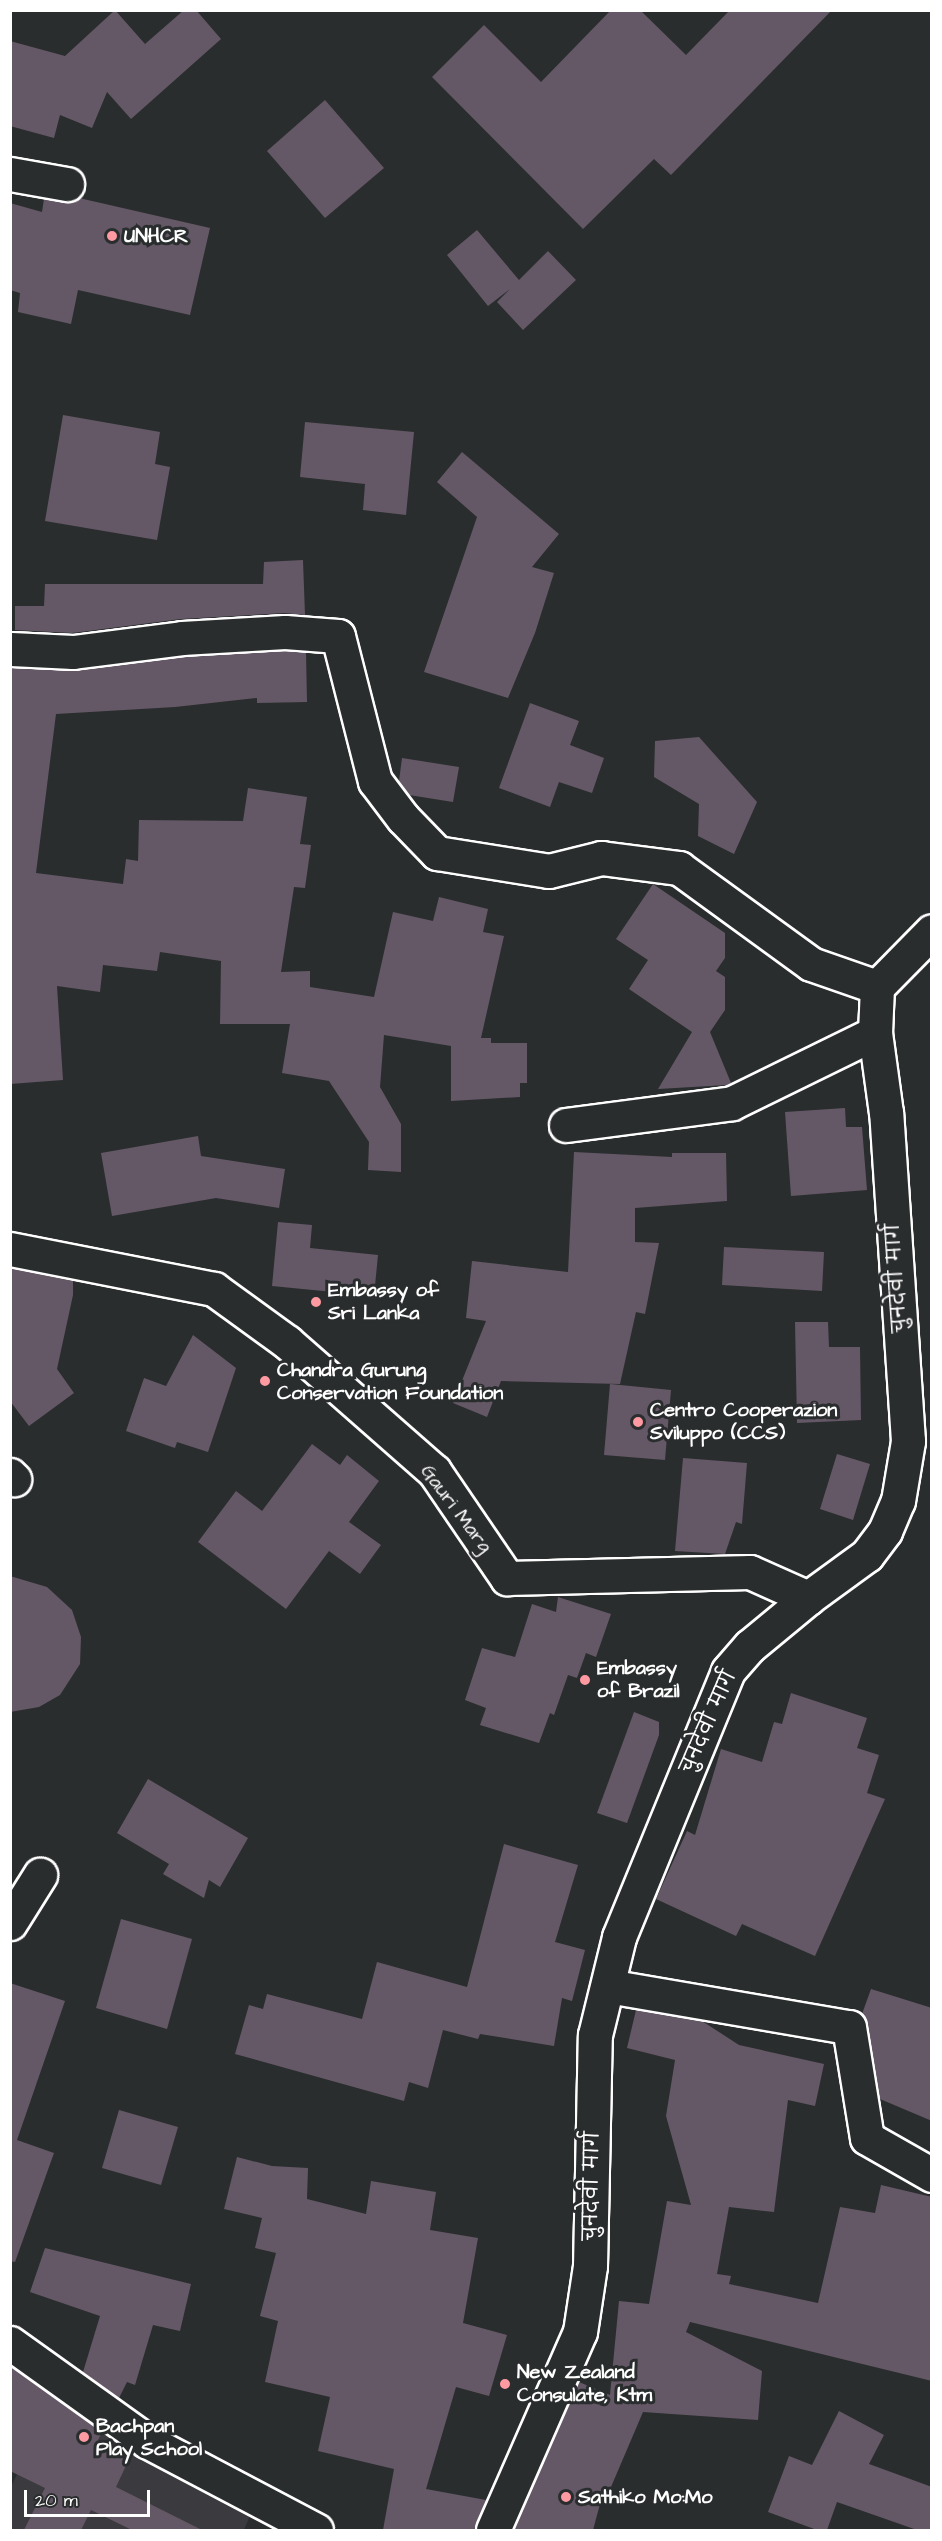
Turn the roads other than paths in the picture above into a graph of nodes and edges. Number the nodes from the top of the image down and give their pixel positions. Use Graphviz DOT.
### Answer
graph roads {
  1 [pos="10,174"];
  2 [pos="67,184"];
  3 [pos="11,649"];
  4 [pos="932,931"];
  5 [pos="877,987"];
  6 [pos="875,1033"];
  7 [pos="566,1125"];
  8 [pos="10,1249"];
  9 [pos="808,1598"];
  10 [pos="40,1875"];
  11 [pos="10,1923"];
  12 [pos="608,1986"];
  13 [pos="932,2175"];
  14 [pos="10,2343"];
  15 [pos="316,2530"];
  16 [pos="493,2530"];
  1 -- 2 [label="street"];
  3 -- 5 [label="street"];
  4 -- 5 [label="street"];
  5 -- 6 [label="street, चुनदेवी मार्ग"];
  6 -- 7 [label="street"];
  6 -- 9 [label="street, चुनदेवी मार्ग"];
  8 -- 9 [label="street, Gauri Marg"];
  9 -- 12 [label="street, चुनदेवी मार्ग"];
  10 -- 11 [label="street"];
  12 -- 13 [label="street"];
  12 -- 16 [label="street, चुनदेवी मार्ग"];
  14 -- 15 [label="street"];
}
